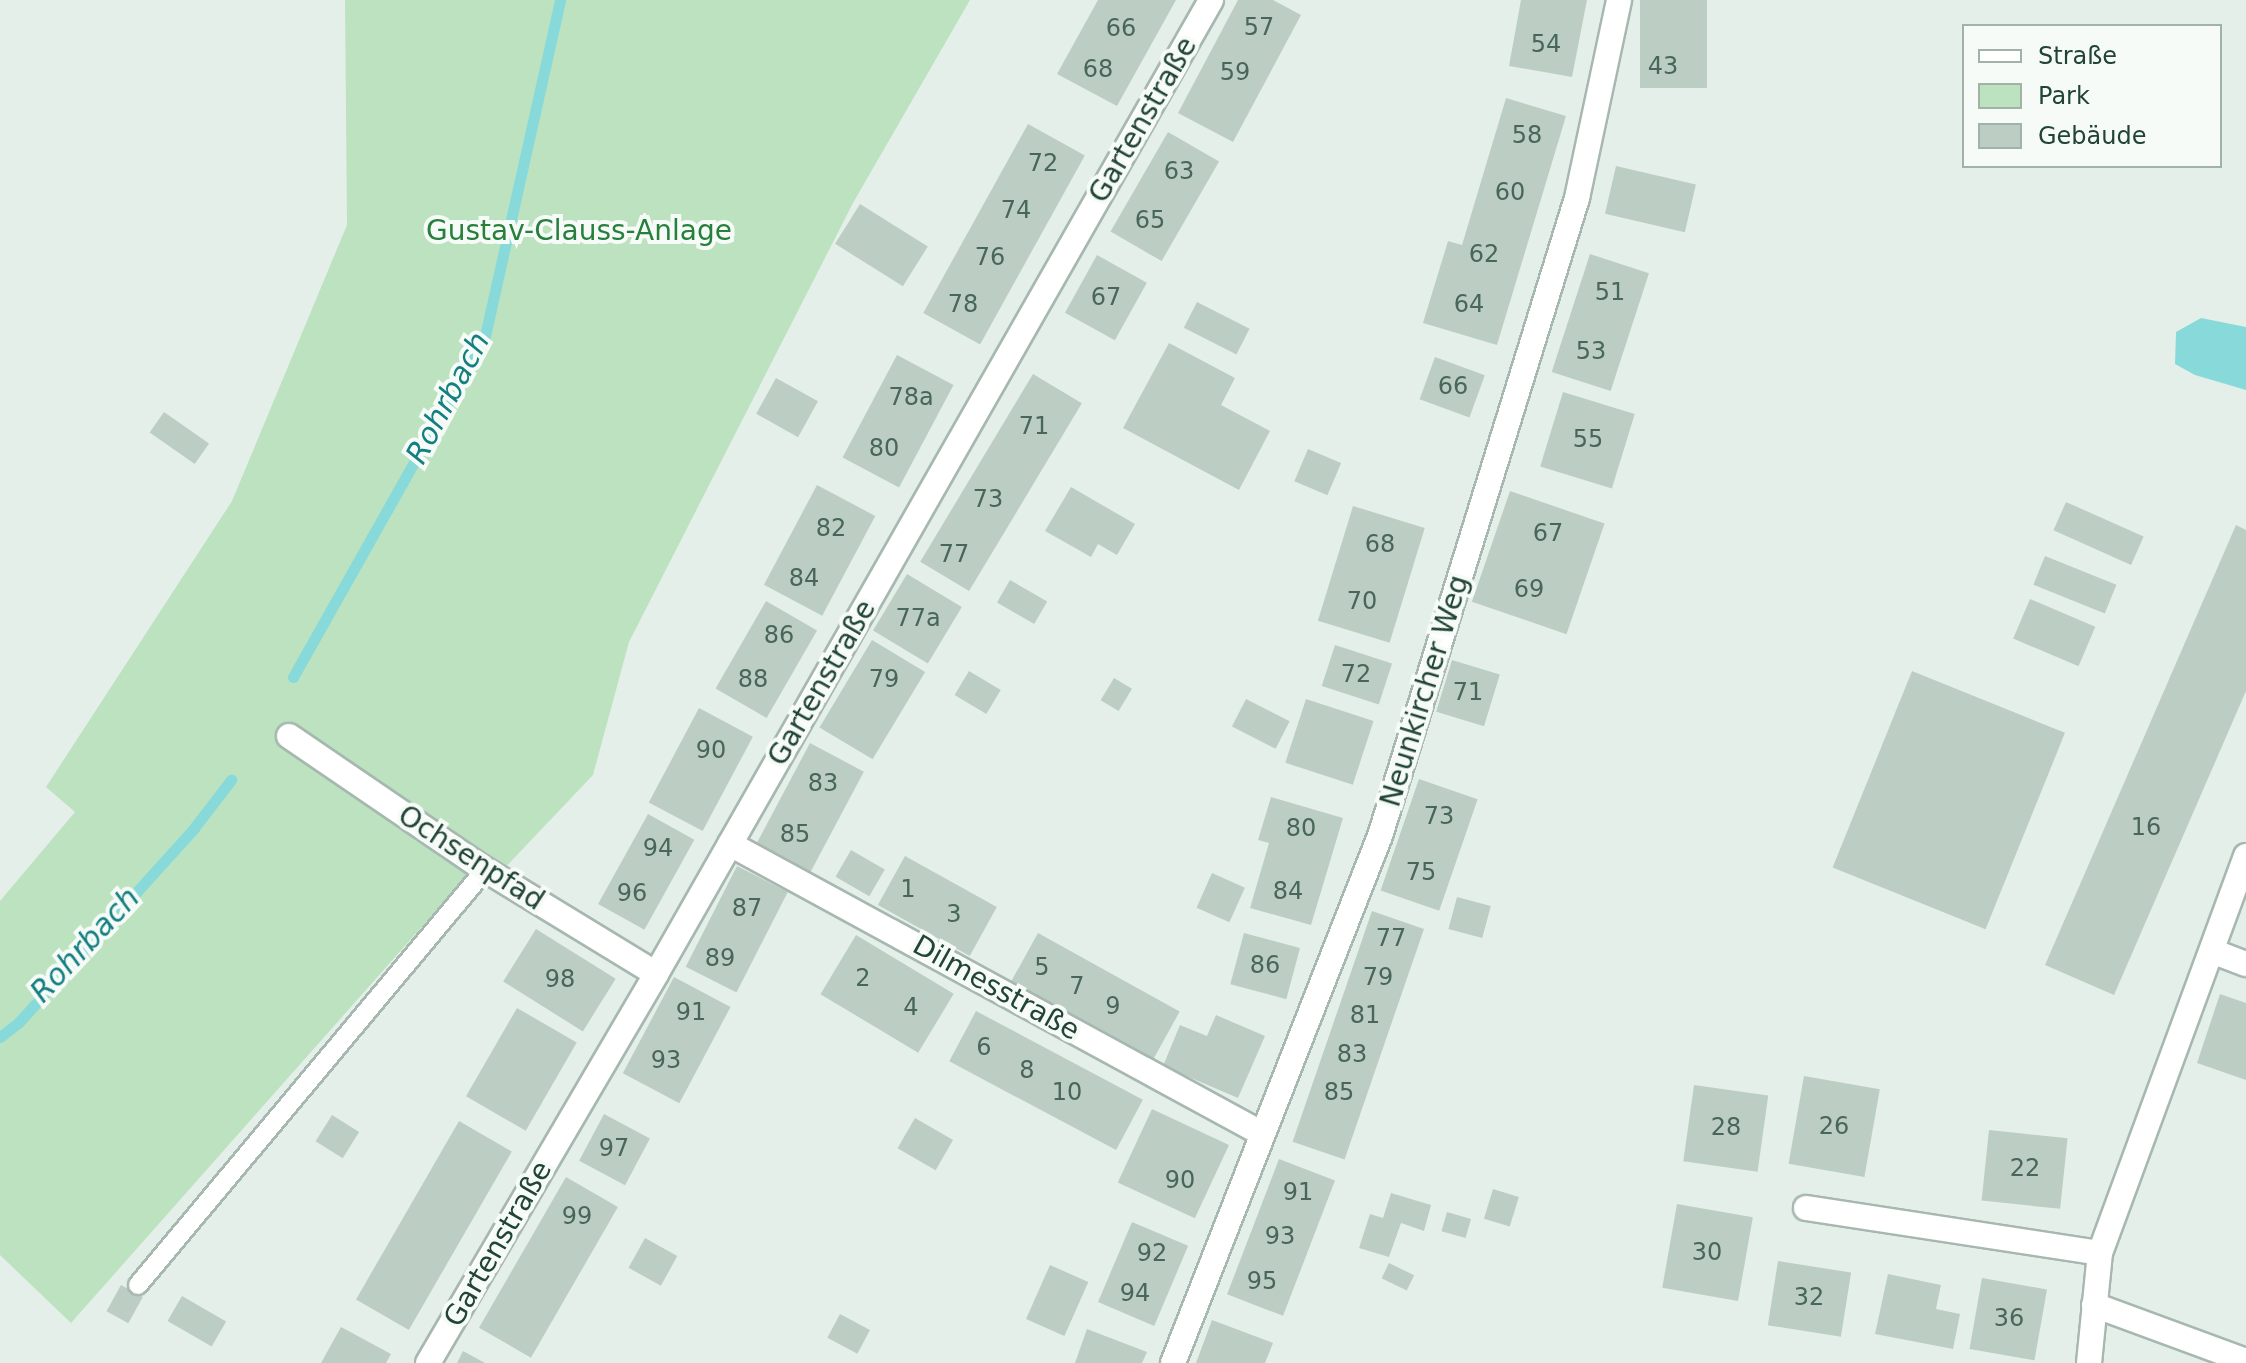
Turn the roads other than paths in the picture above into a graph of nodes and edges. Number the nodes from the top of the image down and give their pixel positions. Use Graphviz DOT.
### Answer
graph roads {
  1 [pos="1211,0"];
  2 [pos="1619,0"];
  3 [pos="289,736"];
  4 [pos="730,844"];
  5 [pos="2246,856"];
  6 [pos="485,870"];
  7 [pos="2212,951"];
  8 [pos="2246,964"];
  9 [pos="656,974"];
  10 [pos="1261,1133"];
  11 [pos="1806,1208"];
  12 [pos="2100,1253"];
  13 [pos="138,1285"];
  14 [pos="2094,1305"];
  15 [pos="2246,1361"];
  16 [pos="428,1363"];
  17 [pos="1173,1363"];
  18 [pos="2089,1363"];
  1 -- 4 [label="street, Gartenstraße"];
  2 -- 10 [label="street, Neunkircher Weg"];
  3 -- 6 [label="street, Ochsenpfad"];
  4 -- 9 [label="street, Gartenstraße"];
  4 -- 10 [label="street, Dilmesstraße"];
  5 -- 7 [label="street"];
  6 -- 9 [label="street, Ochsenpfad"];
  6 -- 13 [label="lane"];
  7 -- 8 [label="street"];
  7 -- 12 [label="street"];
  9 -- 16 [label="street, Gartenstraße"];
  10 -- 17 [label="street, Neunkircher Weg"];
  11 -- 12 [label="street"];
  12 -- 14 [label="street"];
  14 -- 15 [label="street"];
  14 -- 18 [label="street"];
}
